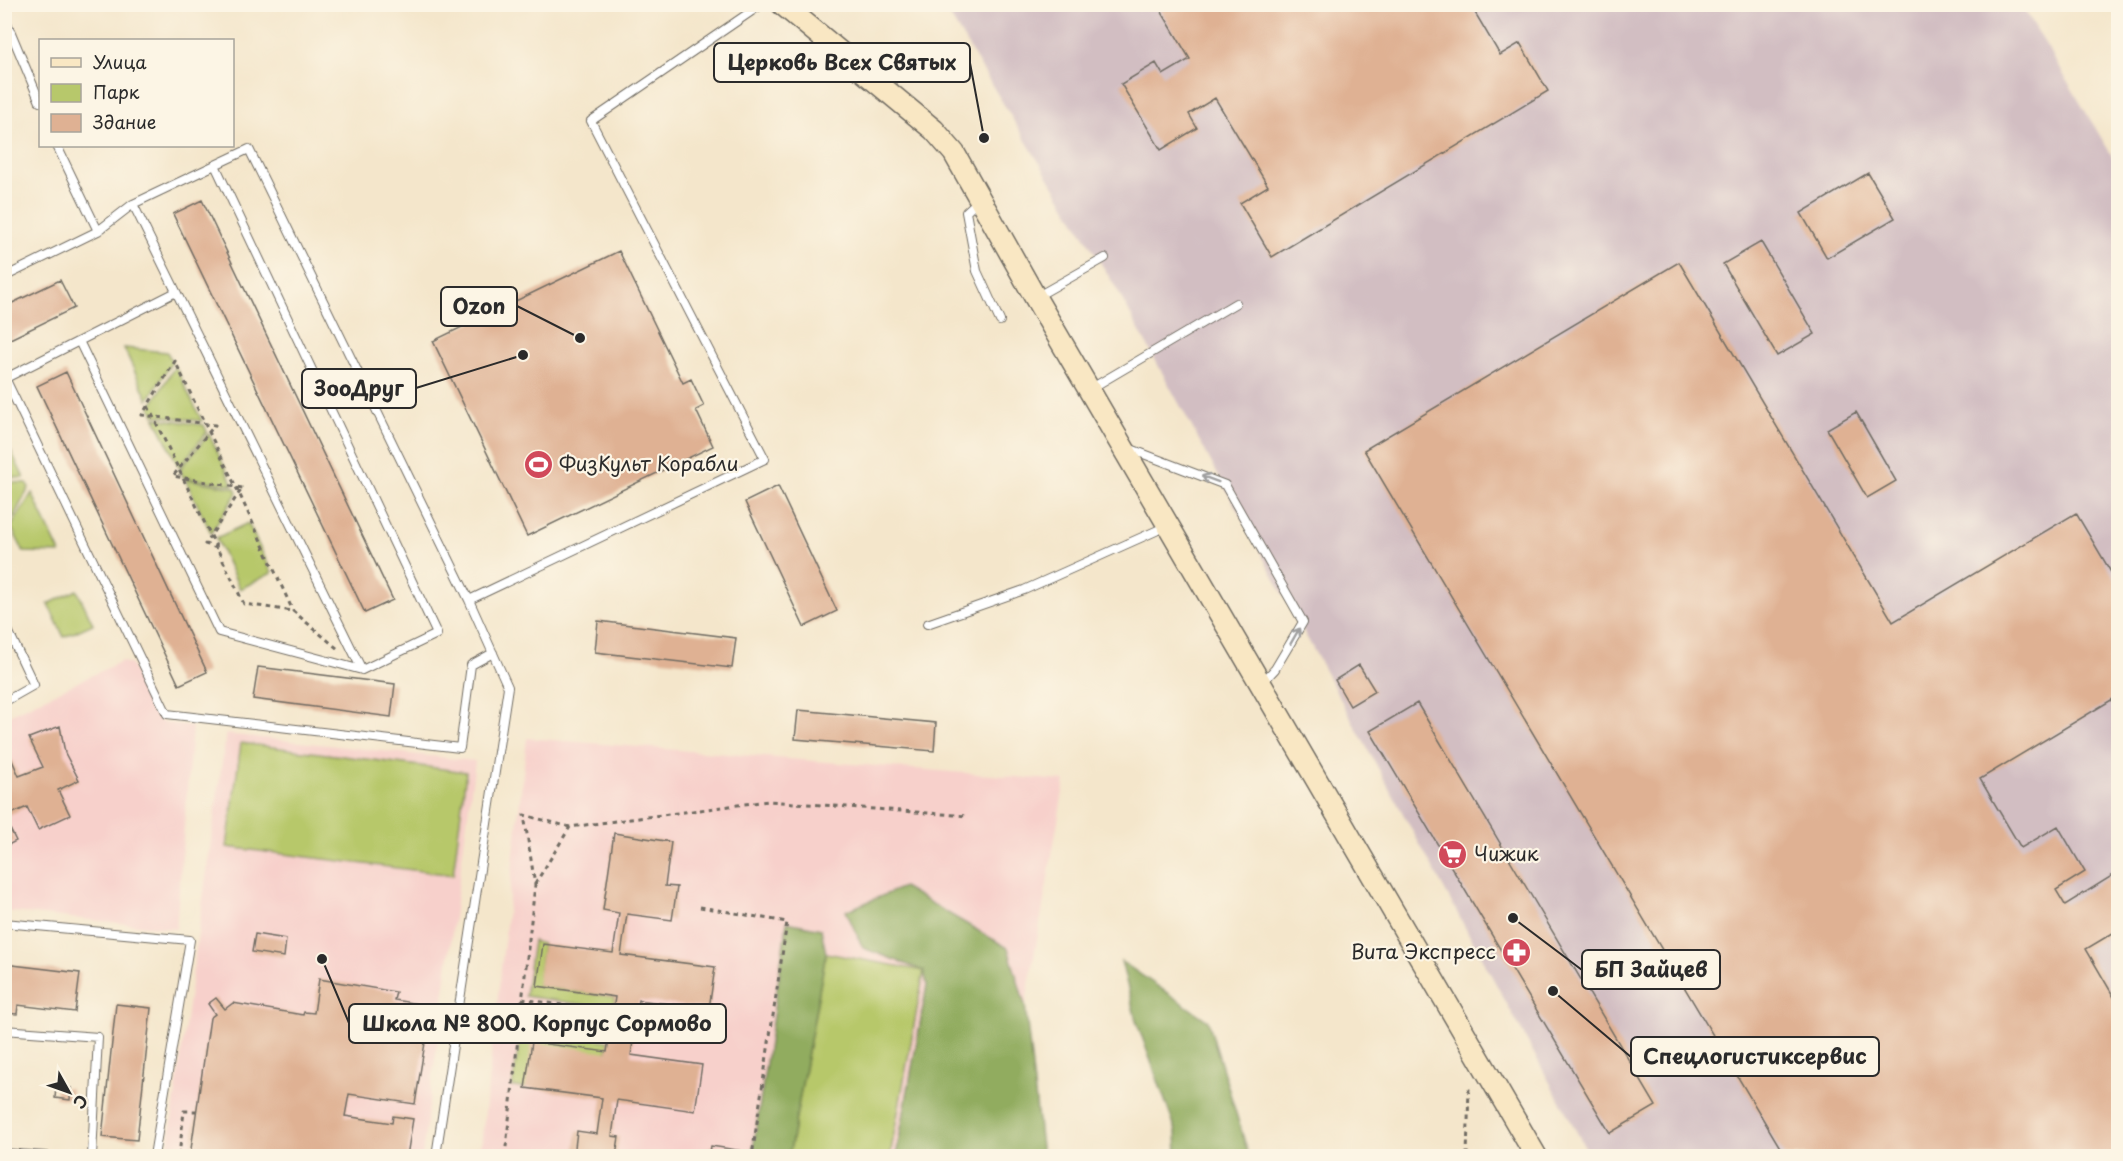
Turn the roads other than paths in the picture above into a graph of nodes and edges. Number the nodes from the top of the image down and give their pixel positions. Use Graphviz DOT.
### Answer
graph roads {
  1 [pos="762,4"];
  2 [pos="782,4"];
  3 [pos="4,16"];
  4 [pos="39,100"];
  5 [pos="57,147"];
  6 [pos="215,165"];
  7 [pos="980,199"];
  8 [pos="133,204"];
  9 [pos="98,231"];
  10 [pos="1106,258"];
  11 [pos="4,277"];
  12 [pos="176,292"];
  13 [pos="1035,297"];
  14 [pos="1236,303"];
  15 [pos="1000,321"];
  16 [pos="79,341"];
  17 [pos="5,378"];
  18 [pos="1089,390"];
  19 [pos="1121,445"];
  20 [pos="1168,525"];
  21 [pos="469,600"];
  22 [pos="4,622"];
  23 [pos="927,624"];
  24 [pos="493,653"];
  25 [pos="362,670"];
  26 [pos="1262,684"];
  27 [pos="4,702"];
  28 [pos="4,923"];
  29 [pos="4,1030"];
  30 [pos="4,1153"];
  31 [pos="46,1156"];
  32 [pos="92,1156"];
  33 [pos="154,1156"];
  34 [pos="436,1156"];
  35 [pos="1536,1156"];
  1 -- 21 [label="lane"];
  2 -- 7 [label="street"];
  3 -- 4 [label="lane"];
  5 -- 9 [label="lane"];
  6 -- 8 [label="lane"];
  6 -- 21 [label="lane"];
  6 -- 25 [label="lane"];
  7 -- 13 [label="street"];
  7 -- 15 [label="lane"];
  8 -- 9 [label="lane"];
  8 -- 12 [label="lane"];
  9 -- 11 [label="lane"];
  10 -- 13 [label="lane"];
  12 -- 16 [label="lane"];
  12 -- 25 [label="lane"];
  13 -- 18 [label="street"];
  14 -- 18 [label="lane"];
  16 -- 17 [label="lane"];
  16 -- 25 [label="lane"];
  17 -- 24 [label="lane"];
  18 -- 19 [label="street"];
  19 -- 20 [label="street"];
  26 -- 19 [label="lane, one-way"];
  20 -- 23 [label="lane"];
  20 -- 26 [label="street"];
  21 -- 24 [label="lane"];
  22 -- 27 [label="lane"];
  24 -- 34 [label="lane"];
  26 -- 35 [label="street"];
  28 -- 33 [label="lane"];
  29 -- 32 [label="lane"];
  30 -- 31 [label="lane"];
}
